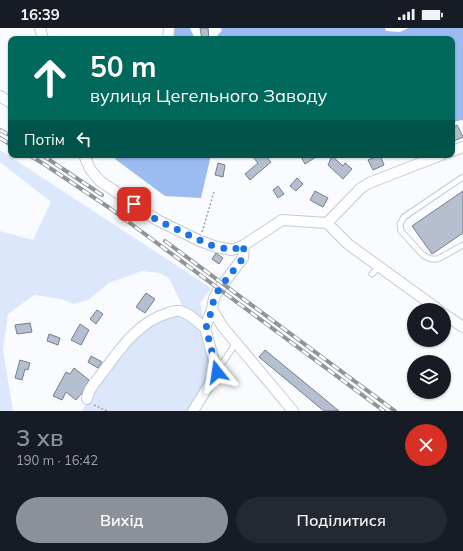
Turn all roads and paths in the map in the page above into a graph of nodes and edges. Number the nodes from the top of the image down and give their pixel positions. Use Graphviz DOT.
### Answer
graph roads {
  1 [pos="85,158"];
  2 [pos="433,158"];
  3 [pos="463,177"];
  4 [pos="214,192"];
  5 [pos="327,223"];
  6 [pos="200,241"];
  7 [pos="244,245"];
  8 [pos="463,245"];
  9 [pos="428,303"];
  10 [pos="212,309"];
  11 [pos="451,319"];
  12 [pos="463,327"];
  13 [pos="206,328"];
  14 [pos="236,343"];
  15 [pos="217,372"];
  16 [pos="87,399"];
  17 [pos="107,411"];
  18 [pos="193,411"];
  19 [pos="293,411"];
  1 -- 6 [label="street"];
  2 -- 5 [label="street"];
  3 -- 8 [label="lane"];
  4 -- 6 [label="path"];
  5 -- 7 [label="street"];
  5 -- 9 [label="street"];
  6 -- 7 [label="street"];
  7 -- 10 [label="street"];
  10 -- 13 [label="street"];
  10 -- 14 [label="street"];
  11 -- 12 [label="street"];
  13 -- 15 [label="street"];
  13 -- 16 [label="street"];
  14 -- 15 [label="lane"];
  14 -- 19 [label="street"];
  15 -- 18 [label="street"];
  16 -- 17 [label="path"];
}
